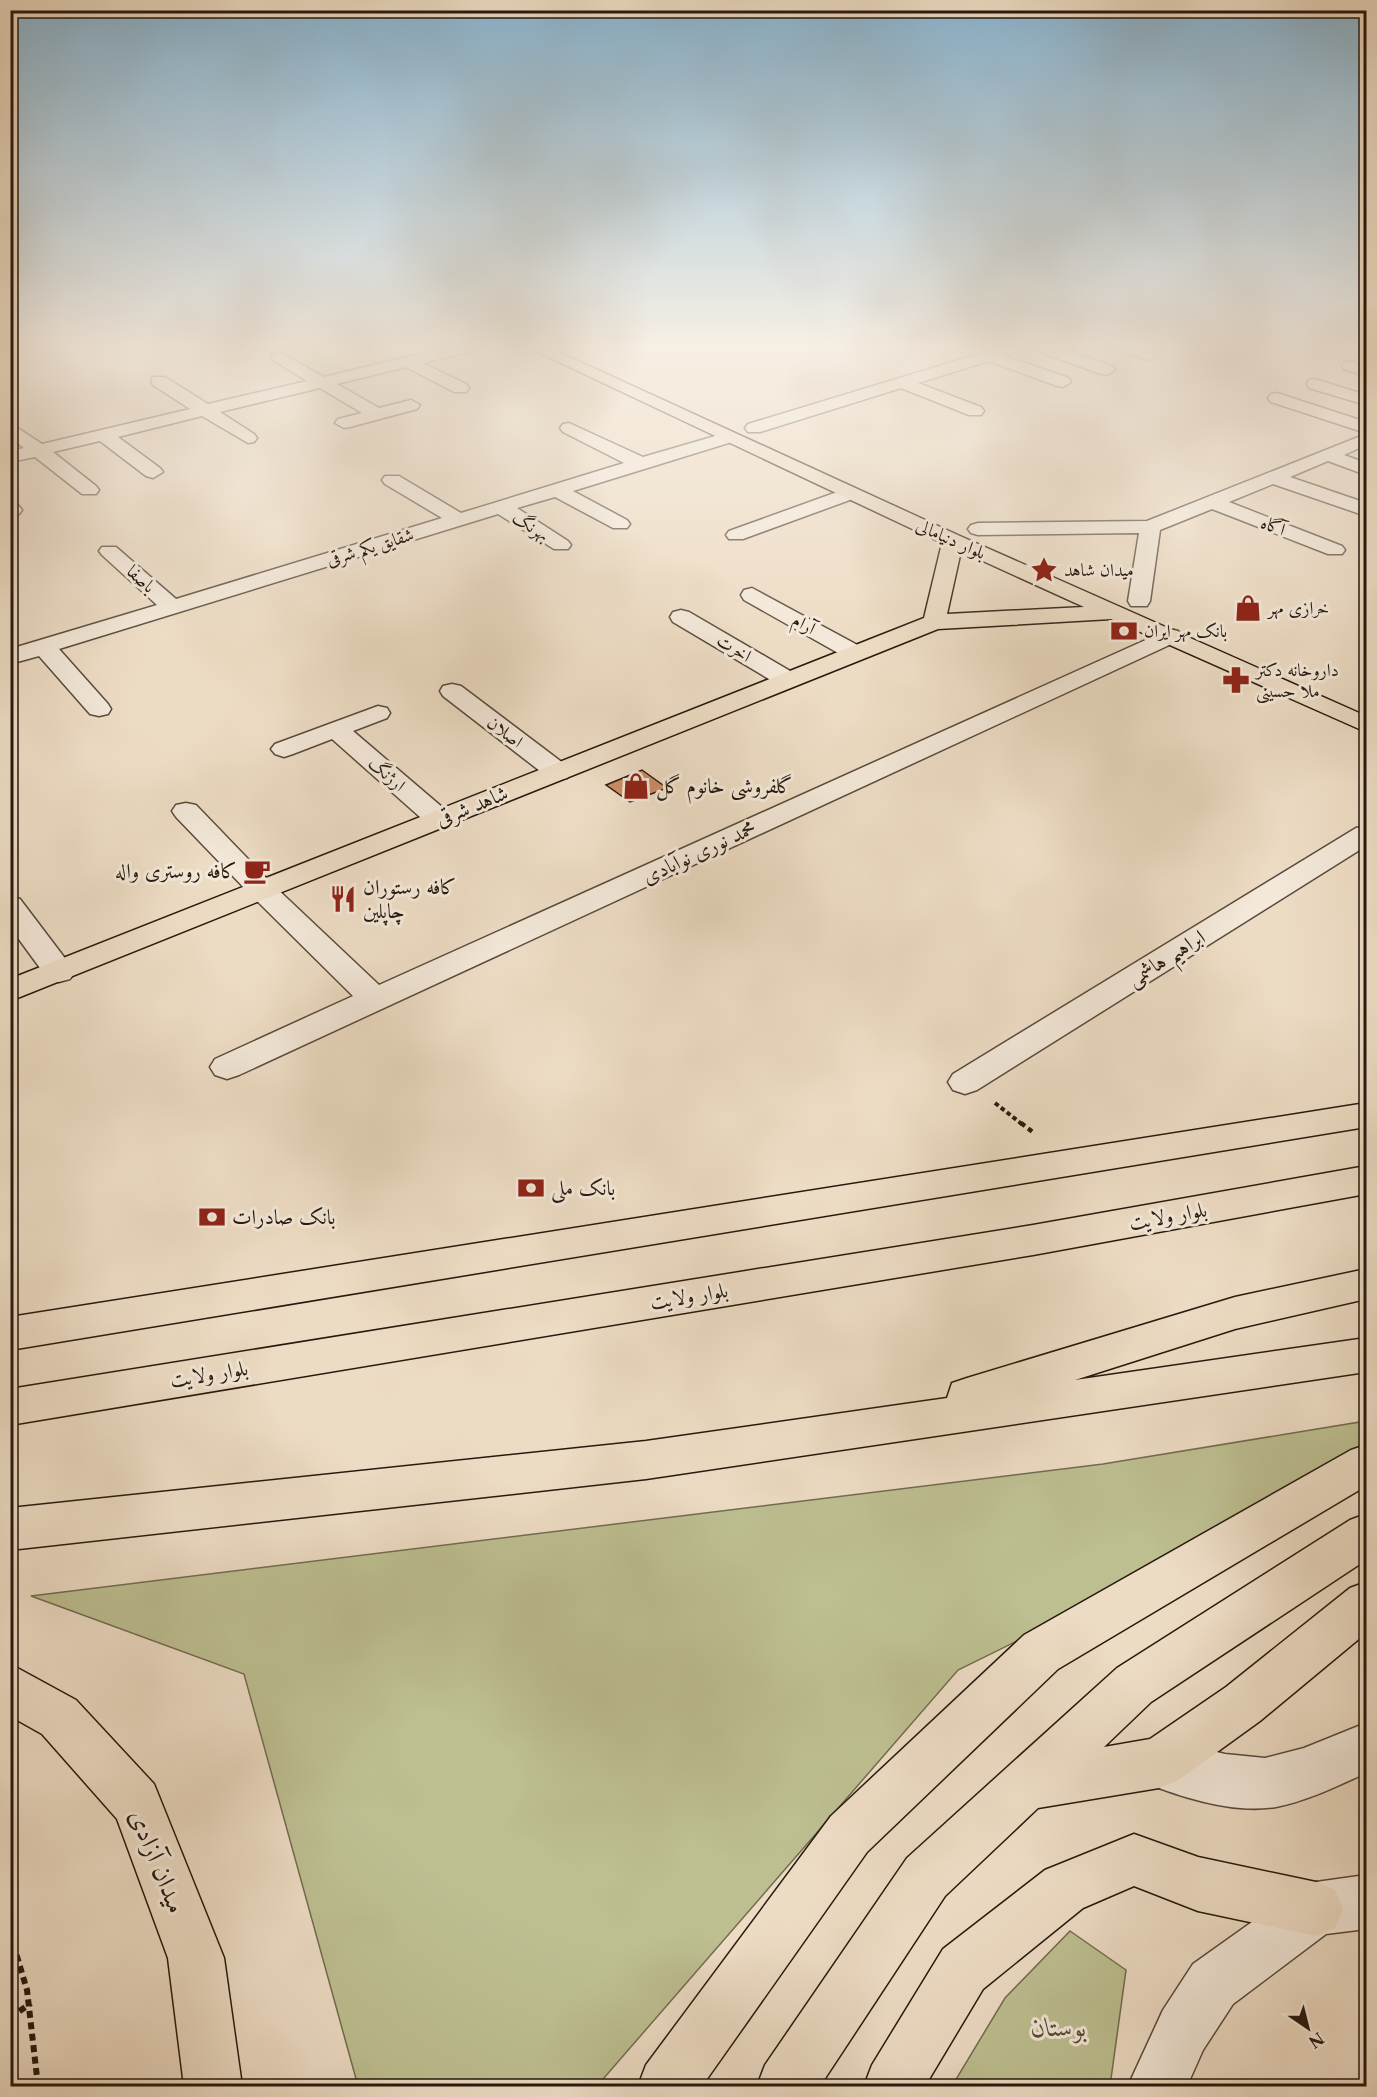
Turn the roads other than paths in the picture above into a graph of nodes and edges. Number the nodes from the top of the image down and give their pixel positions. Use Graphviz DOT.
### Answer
graph roads {
  1 [pos="33,446"];
  2 [pos="60,446"];
  3 [pos="118,446"];
  4 [pos="605,446"];
  5 [pos="695,446"];
  6 [pos="769,446"];
  7 [pos="780,446"];
  8 [pos="1350,446"];
  9 [pos="39,451"];
  10 [pos="1328,455"];
  11 [pos="10,457"];
  12 [pos="641,464"];
  13 [pos="1366,469"];
  14 [pos="153,472"];
  15 [pos="1272,477"];
  16 [pos="392,480"];
  17 [pos="89,490"];
  18 [pos="557,490"];
  19 [pos="851,493"];
  20 [pos="1212,502"];
  21 [pos="501,507"];
  22 [pos="1366,510"];
  23 [pos="459,520"];
  24 [pos="620,524"];
  25 [pos="1150,527"];
  26 [pos="978,529"];
  27 [pos="736,535"];
  28 [pos="953,540"];
  29 [pos="561,544"];
  30 [pos="109,550"];
  31 [pos="1335,550"];
  32 [pos="752,595"];
  33 [pos="1139,602"];
  34 [pos="173,608"];
  35 [pos="1116,612"];
  36 [pos="681,616"];
  37 [pos="934,622"];
  38 [pos="1170,636"];
  39 [pos="44,647"];
  40 [pos="855,653"];
  41 [pos="10,657"];
  42 [pos="1293,670"];
  43 [pos="788,680"];
  44 [pos="452,691"];
  45 [pos="99,709"];
  46 [pos="378,713"];
  47 [pos="1366,725"];
  48 [pos="335,729"];
  49 [pos="284,749"];
  50 [pos="558,772"];
  51 [pos="186,811"];
  52 [pos="439,819"];
  53 [pos="1366,834"];
  54 [pos="262,890"];
  55 [pos="10,905"];
  56 [pos="59,972"];
  57 [pos="10,991"];
  58 [pos="376,1000"];
  59 [pos="227,1068"];
  60 [pos="965,1082"];
  61 [pos="1366,1115"];
  62 [pos="1366,1180"];
  63 [pos="1366,1284"];
  64 [pos="10,1334"];
  65 [pos="1366,1355"];
  66 [pos="10,1407"];
  67 [pos="874,1425"];
  68 [pos="1366,1464"];
  69 [pos="10,1529"];
  70 [pos="1366,1535"];
  71 [pos="1366,1604"];
  72 [pos="10,1689"];
  73 [pos="1366,1748"];
  74 [pos="1159,1763"];
  75 [pos="1029,1784"];
  76 [pos="1341,1906"];
  77 [pos="213,2086"];
  78 [pos="667,2086"];
  79 [pos="786,2086"];
  80 [pos="893,2086"];
  81 [pos="1157,2086"];
  1 -- 9 [label="street"];
  2 -- 9 [label="street"];
  3 -- 14 [label="street"];
  4 -- 12 [label="street"];
  5 -- 12 [label="street, شقایق یکم شرقی"];
  6 -- 19 [label="main road, بلوار دنیامالی"];
  7 -- 26 [label="main road, بلوار دنیامالی"];
  8 -- 10 [label="street"];
  9 -- 11 [label="street"];
  9 -- 17 [label="street"];
  10 -- 13 [label="street"];
  10 -- 15 [label="street"];
  12 -- 18 [label="street, شقایق یکم شرقی"];
  15 -- 20 [label="street"];
  15 -- 22 [label="street"];
  16 -- 23 [label="street"];
  18 -- 21 [label="street, شقایق یکم شرقی"];
  18 -- 24 [label="street"];
  19 -- 27 [label="street"];
  19 -- 28 [label="main road, بلوار دنیامالی"];
  20 -- 25 [label="street"];
  20 -- 31 [label="street, آگاه"];
  21 -- 23 [label="street, شقایق یکم شرقی"];
  21 -- 29 [label="street, بهرنگ"];
  23 -- 34 [label="street, شقایق یکم شرقی"];
  25 -- 26 [label="street"];
  25 -- 33 [label="street"];
  26 -- 33 [label="main road, بلوار دنیامالی"];
  28 -- 35 [label="main road, بلوار دنیامالی"];
  28 -- 37 [label="main road"];
  30 -- 34 [label="street, باصفا"];
  32 -- 40 [label="street, آرام"];
  33 -- 42 [label="main road, بلوار دنیامالی"];
  34 -- 39 [label="street, شقایق یکم شرقی"];
  35 -- 37 [label="main road, شاهد شرقی"];
  35 -- 38 [label="main road, بلوار دنیامالی"];
  36 -- 43 [label="street, اخرت"];
  37 -- 40 [label="main road, شاهد شرقی"];
  38 -- 47 [label="main road, بلوار دنیامالی"];
  38 -- 58 [label="street, محمد نوری نوآبادی"];
  39 -- 41 [label="street, شقایق یکم شرقی"];
  39 -- 45 [label="street"];
  40 -- 43 [label="main road, شاهد شرقی"];
  43 -- 50 [label="main road, شاهد شرقی"];
  44 -- 50 [label="street, اصلان"];
  46 -- 48 [label="street"];
  48 -- 49 [label="street"];
  48 -- 52 [label="street, ارژنگ"];
  50 -- 52 [label="main road, شاهد شرقی"];
  51 -- 54 [label="street"];
  52 -- 54 [label="main road, شاهد شرقی"];
  53 -- 60 [label="street, ابراهیم هاشمی"];
  54 -- 56 [label="main road, شاهد شرقی"];
  54 -- 58 [label="street"];
  55 -- 56 [label="street"];
  56 -- 57 [label="main road, شاهد شرقی"];
  58 -- 59 [label="street, محمد نوری نوآبادی"];
  61 -- 64 [label="main road"];
  62 -- 66 [label="main road, بلوار ولایت"];
  63 -- 67 [label="main road"];
  65 -- 67 [label="main road"];
  67 -- 69 [label="main road"];
  68 -- 78 [label="main road"];
  70 -- 75 [label="main road"];
  71 -- 74 [label="main road"];
  72 -- 77 [label="main road, میدان آزادی"];
  73 -- 74 [label="street"];
  74 -- 75 [label="main road"];
  75 -- 79 [label="main road"];
  76 -- 80 [label="main road"];
  76 -- 81 [label="street"];
}
